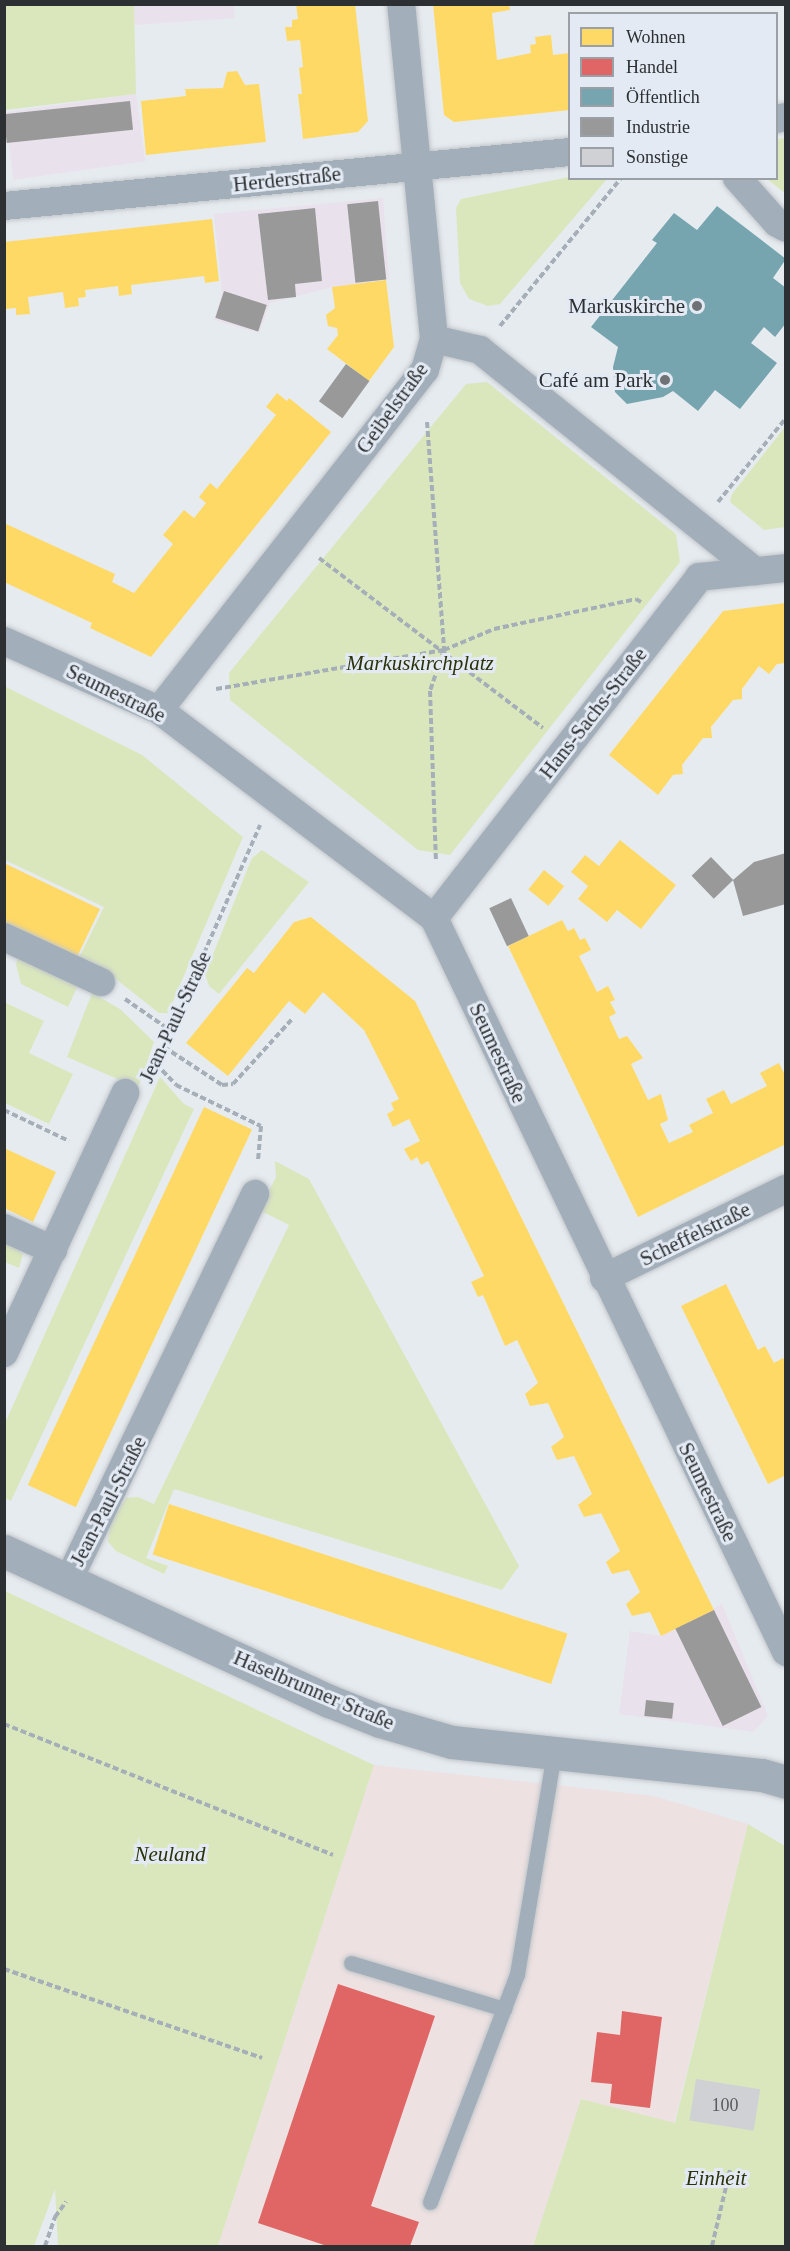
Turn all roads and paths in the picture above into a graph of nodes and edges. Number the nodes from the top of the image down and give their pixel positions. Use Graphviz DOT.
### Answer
graph roads {
  1 [pos="401,4"];
  2 [pos="568,152"];
  3 [pos="419,166"];
  4 [pos="619,180"];
  5 [pos="738,180"];
  6 [pos="4,207"];
  7 [pos="786,228"];
  8 [pos="434,339"];
  9 [pos="480,350"];
  10 [pos="411,388"];
  11 [pos="786,418"];
  12 [pos="699,526"];
  13 [pos="293,539"];
  14 [pos="786,568"];
  15 [pos="755,571"];
  16 [pos="667,618"];
  17 [pos="4,641"];
  18 [pos="444,650"];
  19 [pos="187,674"];
  20 [pos="159,710"];
  21 [pos="567,747"];
  22 [pos="272,797"];
  23 [pos="462,882"];
  24 [pos="434,918"];
  25 [pos="4,937"];
  26 [pos="101,982"];
  27 [pos="293,1018"];
  28 [pos="171,1031"];
  29 [pos="164,1047"];
  30 [pos="156,1064"];
  31 [pos="125,1093"];
  32 [pos="4,1110"];
  33 [pos="98,1155"];
  34 [pos="786,1189"];
  35 [pos="255,1194"];
  36 [pos="4,1228"];
  37 [pos="53,1250"];
  38 [pos="604,1278"];
  39 [pos="4,1353"];
  40 [pos="4,1551"];
  41 [pos="68,1581"];
  42 [pos="786,1652"];
  43 [pos="4,1724"];
  44 [pos="554,1753"];
  45 [pos="786,1782"];
  46 [pos="333,1855"];
  47 [pos="351,1963"];
  48 [pos="4,1969"];
  49 [pos="504,2009"];
  50 [pos="262,2058"];
  51 [pos="730,2170"];
  52 [pos="66,2202"];
  53 [pos="430,2202"];
  54 [pos="45,2247"];
  55 [pos="712,2247"];
  1 -- 3 [label="street, Geibelstraße"];
  2 -- 3 [label="street, Herderstraße"];
  3 -- 6 [label="street, Herderstraße"];
  3 -- 8 [label="street, Geibelstraße"];
  4 -- 9 [label="path"];
  5 -- 7 [label="street"];
  8 -- 9 [label="street"];
  8 -- 10 [label="street, Geibelstraße"];
  9 -- 12 [label="street"];
  10 -- 13 [label="street, Geibelstraße"];
  10 -- 18 [label="path"];
  11 -- 12 [label="path"];
  12 -- 15 [label="street"];
  13 -- 18 [label="path"];
  13 -- 19 [label="street, Geibelstraße"];
  14 -- 15 [label="street, Hans-Sachs-Straße"];
  15 -- 16 [label="street, Hans-Sachs-Straße"];
  16 -- 18 [label="path"];
  16 -- 21 [label="street, Hans-Sachs-Straße"];
  17 -- 20 [label="street, Seumestraße"];
  18 -- 19 [label="path"];
  18 -- 21 [label="path"];
  18 -- 23 [label="path"];
  19 -- 20 [label="street, Geibelstraße"];
  20 -- 22 [label="street, Seumestraße"];
  21 -- 23 [label="street, Hans-Sachs-Straße"];
  22 -- 24 [label="street, Seumestraße"];
  22 -- 28 [label="path, Jean-Paul-Straße"];
  23 -- 24 [label="street, Hans-Sachs-Straße"];
  24 -- 38 [label="street, Seumestraße"];
  25 -- 26 [label="street"];
  26 -- 28 [label="path"];
  27 -- 29 [label="path"];
  28 -- 29 [label="path, Jean-Paul-Straße"];
  29 -- 30 [label="path, Jean-Paul-Straße"];
  30 -- 31 [label="path, Jean-Paul-Straße"];
  30 -- 35 [label="path"];
  31 -- 33 [label="street, Jean-Paul-Straße"];
  32 -- 33 [label="path"];
  33 -- 37 [label="street, Jean-Paul-Straße"];
  34 -- 38 [label="street, Scheffelstraße"];
  35 -- 41 [label="street, Jean-Paul-Straße"];
  36 -- 37 [label="street"];
  37 -- 39 [label="street, Jean-Paul-Straße"];
  38 -- 42 [label="street, Seumestraße"];
  40 -- 41 [label="street, Haselbrunner Straße"];
  41 -- 44 [label="street, Haselbrunner Straße"];
  43 -- 46 [label="path"];
  44 -- 45 [label="street, Haselbrunner Straße"];
  44 -- 49 [label="lane"];
  47 -- 49 [label="lane"];
  48 -- 50 [label="path"];
  49 -- 53 [label="lane"];
  51 -- 55 [label="path"];
  52 -- 54 [label="path"];
}
